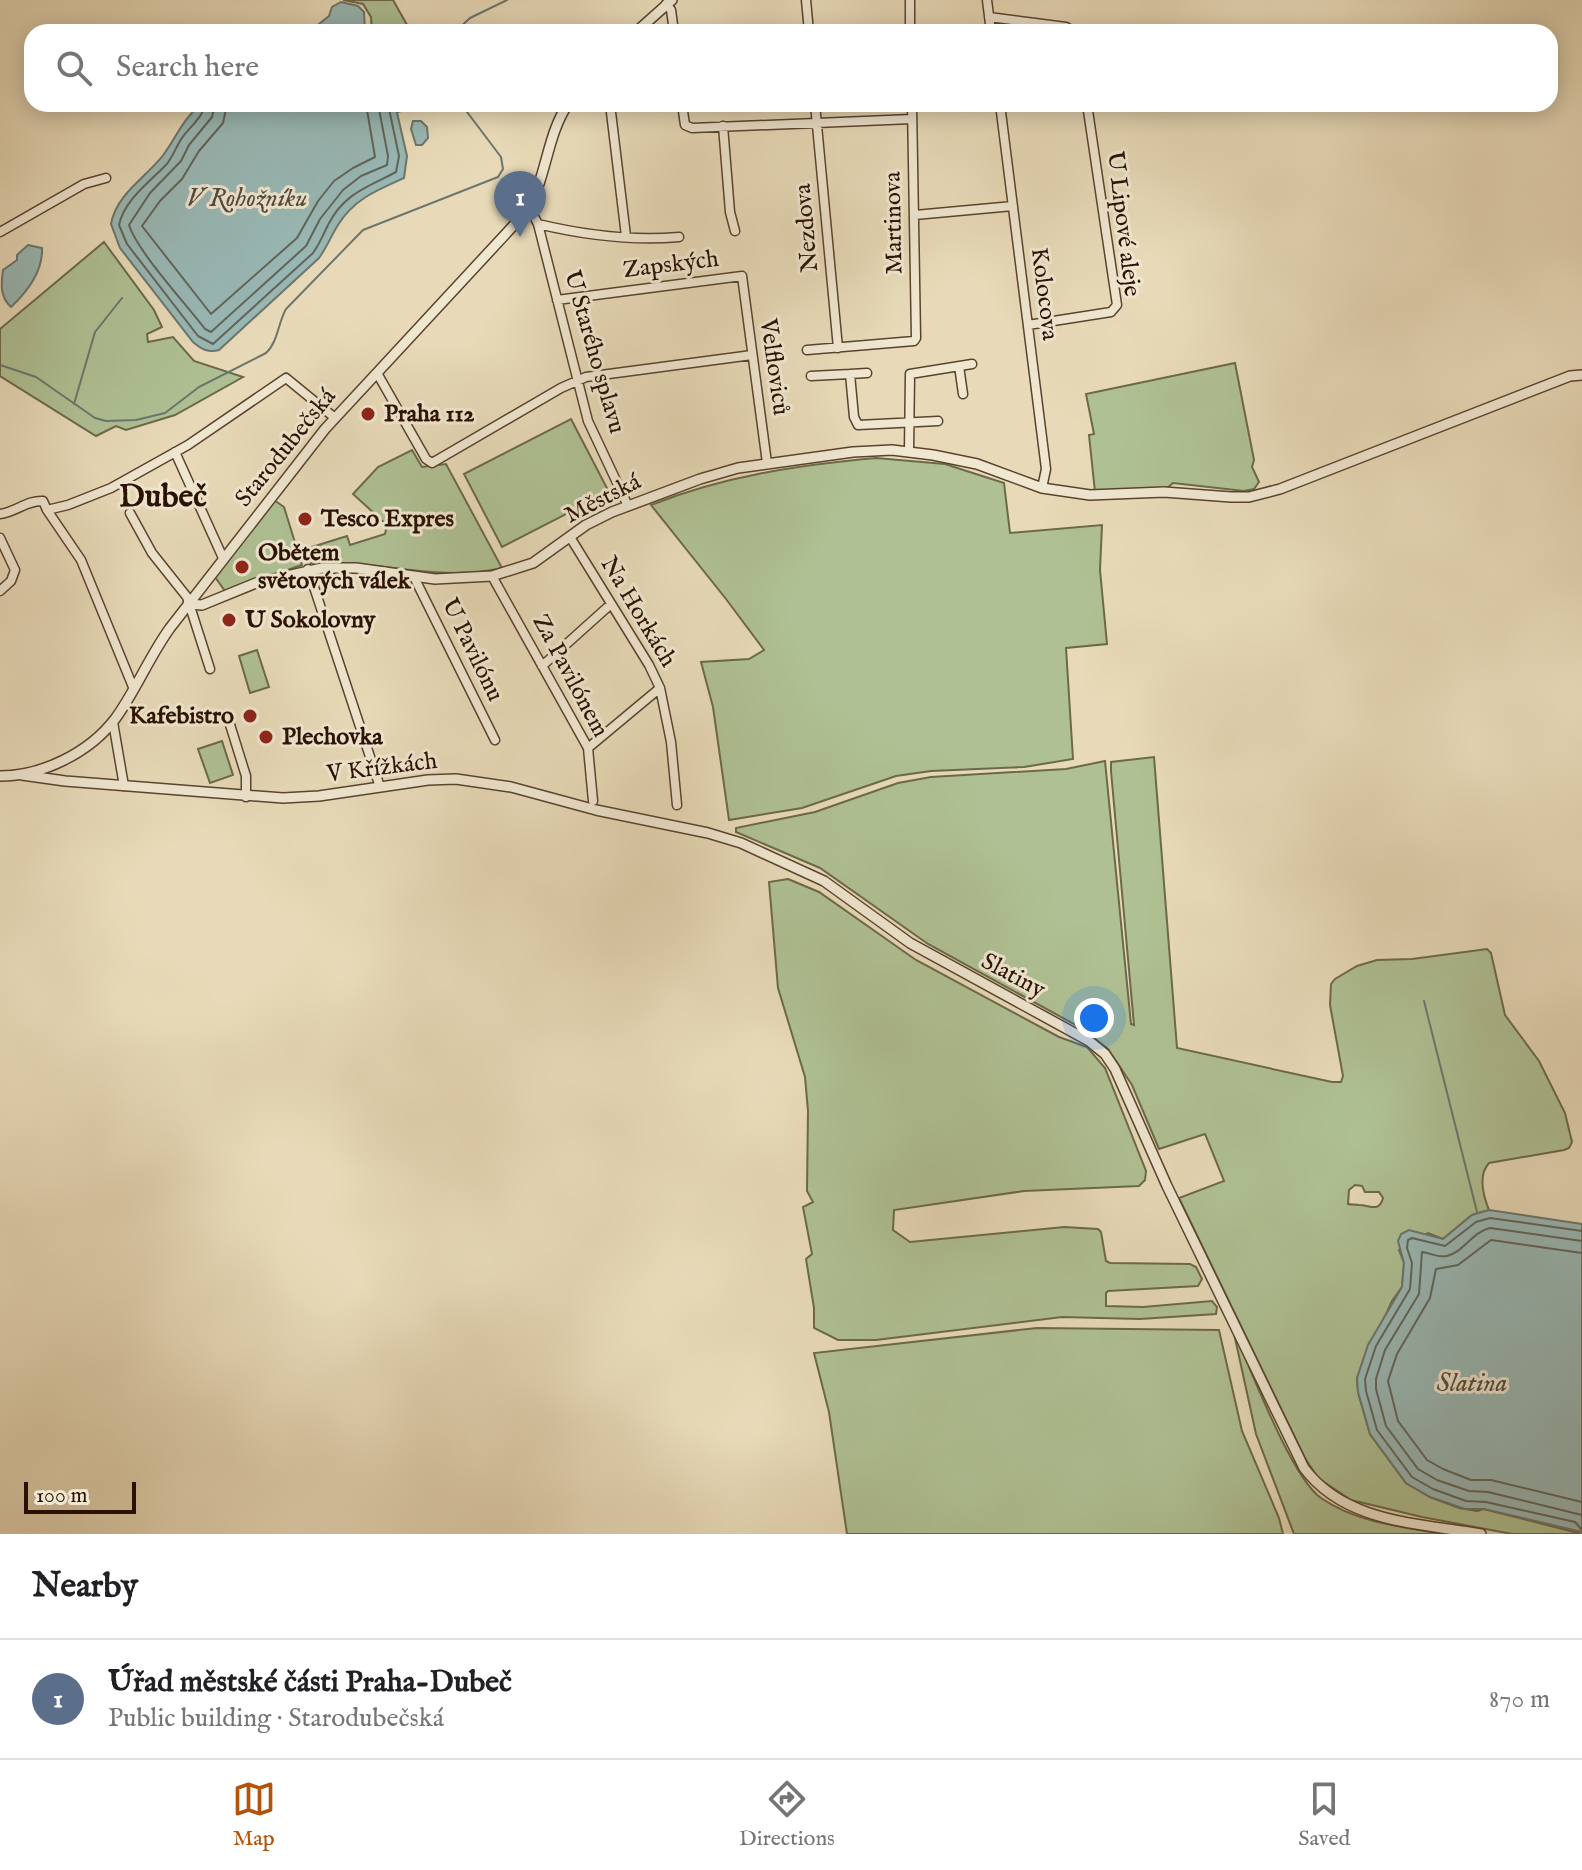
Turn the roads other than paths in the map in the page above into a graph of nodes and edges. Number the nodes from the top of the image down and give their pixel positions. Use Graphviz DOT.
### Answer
graph roads {
  1 [pos="806,0"];
  2 [pos="910,0"];
  3 [pos="987,0"];
  4 [pos="669,2"];
  5 [pos="989,17"];
  6 [pos="645,24"];
  7 [pos="673,24"];
  8 [pos="808,24"];
  9 [pos="910,24"];
  10 [pos="990,24"];
  11 [pos="1043,24"];
  12 [pos="564,112"];
  13 [pos="611,112"];
  14 [pos="683,112"];
  15 [pos="816,112"];
  16 [pos="912,112"];
  17 [pos="1001,112"];
  18 [pos="1088,112"];
  19 [pos="912,119"];
  20 [pos="817,123"];
  21 [pos="723,126"];
  22 [pos="106,178"];
  23 [pos="1013,206"];
  24 [pos="529,207"];
  25 [pos="915,215"];
  26 [pos="538,224"];
  27 [pos="735,231"];
  28 [pos="0,232"];
  29 [pos="626,236"];
  30 [pos="679,237"];
  31 [pos="742,276"];
  32 [pos="557,300"];
  33 [pos="1028,325"];
  34 [pos="838,348"];
  35 [pos="807,350"];
  36 [pos="752,355"];
  37 [pos="972,364"];
  38 [pos="959,366"];
  39 [pos="377,373"];
  40 [pos="867,373"];
  41 [pos="850,374"];
  42 [pos="1582,375"];
  43 [pos="811,376"];
  44 [pos="578,380"];
  45 [pos="963,394"];
  46 [pos="335,418"];
  47 [pos="938,421"];
  48 [pos="910,422"];
  49 [pos="909,451"];
  50 [pos="175,452"];
  51 [pos="767,463"];
  52 [pos="1042,488"];
  53 [pos="45,505"];
  54 [pos="628,506"];
  55 [pos="130,513"];
  56 [pos="0,514"];
  57 [pos="570,537"];
  58 [pos="0,538"];
  59 [pos="223,558"];
  60 [pos="308,569"];
  61 [pos="492,576"];
  62 [pos="414,577"];
  63 [pos="0,591"];
  64 [pos="188,604"];
  65 [pos="611,604"];
  66 [pos="542,666"];
  67 [pos="210,669"];
  68 [pos="133,687"];
  69 [pos="660,688"];
  70 [pos="227,715"];
  71 [pos="113,722"];
  72 [pos="495,740"];
  73 [pos="588,748"];
  74 [pos="22,775"];
  75 [pos="0,776"];
  76 [pos="124,786"];
  77 [pos="380,787"];
  78 [pos="246,797"];
  79 [pos="593,801"];
  80 [pos="677,805"];
  81 [pos="741,843"];
  82 [pos="1481,1534"];
  1 -- 8 [label="street"];
  2 -- 9 [label="street"];
  3 -- 5 [label="street"];
  4 -- 6 [label="street"];
  4 -- 7 [label="street"];
  5 -- 10 [label="street"];
  5 -- 11 [label="street"];
  12 -- 24 [label="street, Starodubečská"];
  13 -- 29 [label="street"];
  14 -- 21 [label="street"];
  15 -- 20 [label="street, Nezdova"];
  16 -- 19 [label="street, Martinova"];
  17 -- 23 [label="street, Kolocova"];
  18 -- 33 [label="street, U Lipové aleje"];
  19 -- 20 [label="street"];
  19 -- 25 [label="street, Martinova"];
  20 -- 21 [label="street"];
  20 -- 34 [label="street, Nezdova"];
  21 -- 27 [label="street"];
  22 -- 28 [label="street"];
  23 -- 25 [label="street"];
  23 -- 33 [label="street, Kolocova"];
  24 -- 26 [label="street, U Starého splavu"];
  24 -- 39 [label="street, Starodubečská"];
  25 -- 34 [label="street, Martinova"];
  26 -- 29 [label="street"];
  26 -- 32 [label="street, U Starého splavu"];
  29 -- 30 [label="street"];
  31 -- 32 [label="street, Zapských"];
  31 -- 36 [label="street, Velfloviců"];
  32 -- 44 [label="street, U Starého splavu"];
  33 -- 52 [label="street, Kolocova"];
  34 -- 35 [label="street"];
  36 -- 44 [label="street"];
  36 -- 51 [label="street, Velfloviců"];
  37 -- 38 [label="street"];
  38 -- 45 [label="street"];
  38 -- 48 [label="street"];
  39 -- 44 [label="street"];
  39 -- 46 [label="street, Starodubečská"];
  40 -- 41 [label="street"];
  41 -- 43 [label="street"];
  41 -- 48 [label="street"];
  42 -- 52 [label="street, Městská"];
  44 -- 54 [label="street, U Starého splavu"];
  46 -- 50 [label="street"];
  46 -- 59 [label="street, Starodubečská"];
  47 -- 48 [label="street"];
  48 -- 49 [label="street"];
  49 -- 51 [label="street, Městská"];
  49 -- 52 [label="street, Městská"];
  50 -- 53 [label="street"];
  50 -- 59 [label="street"];
  51 -- 54 [label="street, Městská"];
  53 -- 56 [label="street"];
  53 -- 68 [label="street"];
  54 -- 57 [label="street, Městská"];
  55 -- 64 [label="street"];
  57 -- 61 [label="street, Městská"];
  57 -- 65 [label="street, Na Horkách"];
  58 -- 63 [label="street"];
  59 -- 64 [label="street, Starodubečská"];
  60 -- 62 [label="street, Městská"];
  60 -- 64 [label="street, Městská"];
  60 -- 77 [label="street"];
  61 -- 62 [label="street, Městská"];
  61 -- 66 [label="street, Za Pavilónem"];
  62 -- 72 [label="street, U Pavilónu"];
  64 -- 67 [label="street"];
  64 -- 68 [label="street, Starodubečská"];
  65 -- 66 [label="street"];
  65 -- 69 [label="street, Na Horkách"];
  66 -- 73 [label="street, Za Pavilónem"];
  68 -- 71 [label="street, Starodubečská"];
  69 -- 73 [label="street"];
  69 -- 80 [label="street, Na Horkách"];
  70 -- 78 [label="street"];
  71 -- 74 [label="street, Starodubečská"];
  71 -- 76 [label="street"];
  73 -- 79 [label="street, Za Pavilónem"];
  74 -- 75 [label="street, Starodubečská"];
  74 -- 76 [label="street, V Křížkách"];
  76 -- 78 [label="street, V Křížkách"];
  77 -- 78 [label="street, V Křížkách"];
  77 -- 81 [label="street, V Křížkách"];
  81 -- 82 [label="street, Slatiny"];
}
